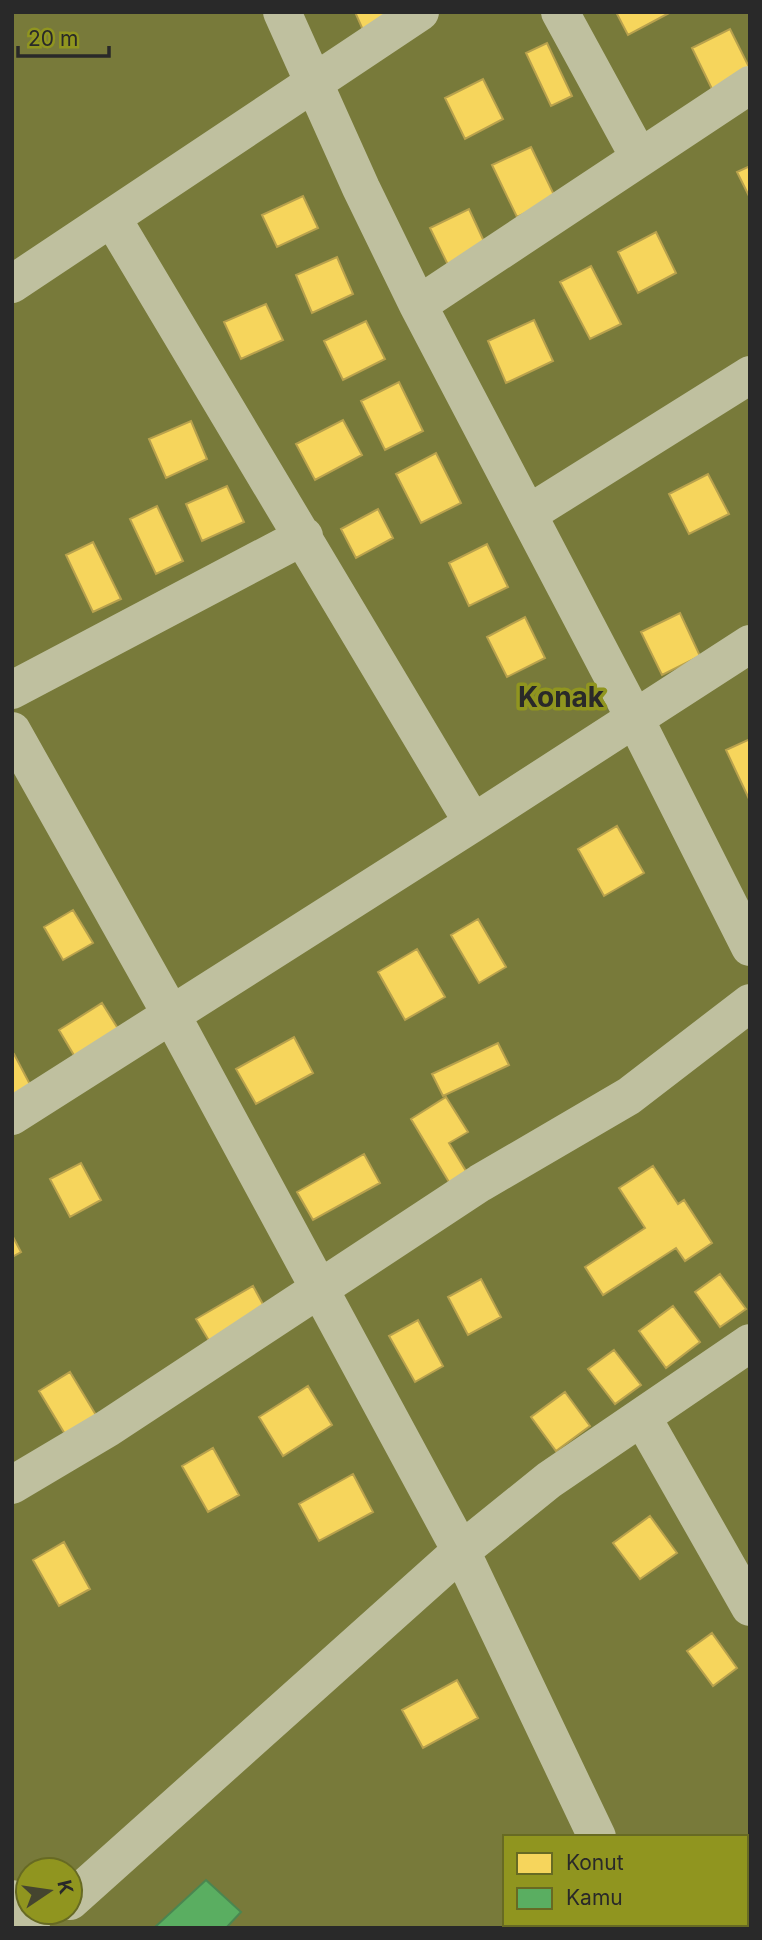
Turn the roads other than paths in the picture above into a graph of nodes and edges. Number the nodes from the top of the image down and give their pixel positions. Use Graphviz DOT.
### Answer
graph roads {
  1 [pos="282,12"];
  2 [pos="420,12"];
  3 [pos="560,12"];
  4 [pos="314,83"];
  5 [pos="750,85"];
  6 [pos="639,157"];
  7 [pos="112,218"];
  8 [pos="12,284"];
  9 [pos="418,305"];
  10 [pos="750,375"];
  11 [pos="528,513"];
  12 [pos="304,536"];
  13 [pos="750,644"];
  14 [pos="12,690"];
  15 [pos="635,719"];
  16 [pos="12,732"];
  17 [pos="473,823"];
  18 [pos="750,947"];
  19 [pos="750,1003"];
  20 [pos="172,1016"];
  21 [pos="12,1116"];
  22 [pos="318,1288"];
  23 [pos="750,1343"];
  24 [pos="642,1417"];
  25 [pos="12,1485"];
  26 [pos="461,1551"];
  27 [pos="750,1607"];
  28 [pos="596,1835"];
  29 [pos="84,1888"];
  1 -- 4 [label="street"];
  2 -- 4 [label="street"];
  3 -- 6 [label="street"];
  4 -- 7 [label="street"];
  4 -- 9 [label="street"];
  5 -- 6 [label="street"];
  6 -- 9 [label="street"];
  7 -- 8 [label="street"];
  7 -- 12 [label="street"];
  9 -- 11 [label="street"];
  10 -- 11 [label="street"];
  11 -- 15 [label="street"];
  12 -- 14 [label="street"];
  12 -- 17 [label="street"];
  13 -- 15 [label="street"];
  15 -- 17 [label="street"];
  15 -- 18 [label="street"];
  16 -- 20 [label="street"];
  17 -- 20 [label="street"];
  19 -- 22 [label="street"];
  20 -- 21 [label="street"];
  20 -- 22 [label="street"];
  22 -- 25 [label="street"];
  22 -- 26 [label="street"];
  23 -- 24 [label="street"];
  24 -- 26 [label="street"];
  24 -- 27 [label="street"];
  26 -- 28 [label="street"];
  26 -- 29 [label="street"];
}
